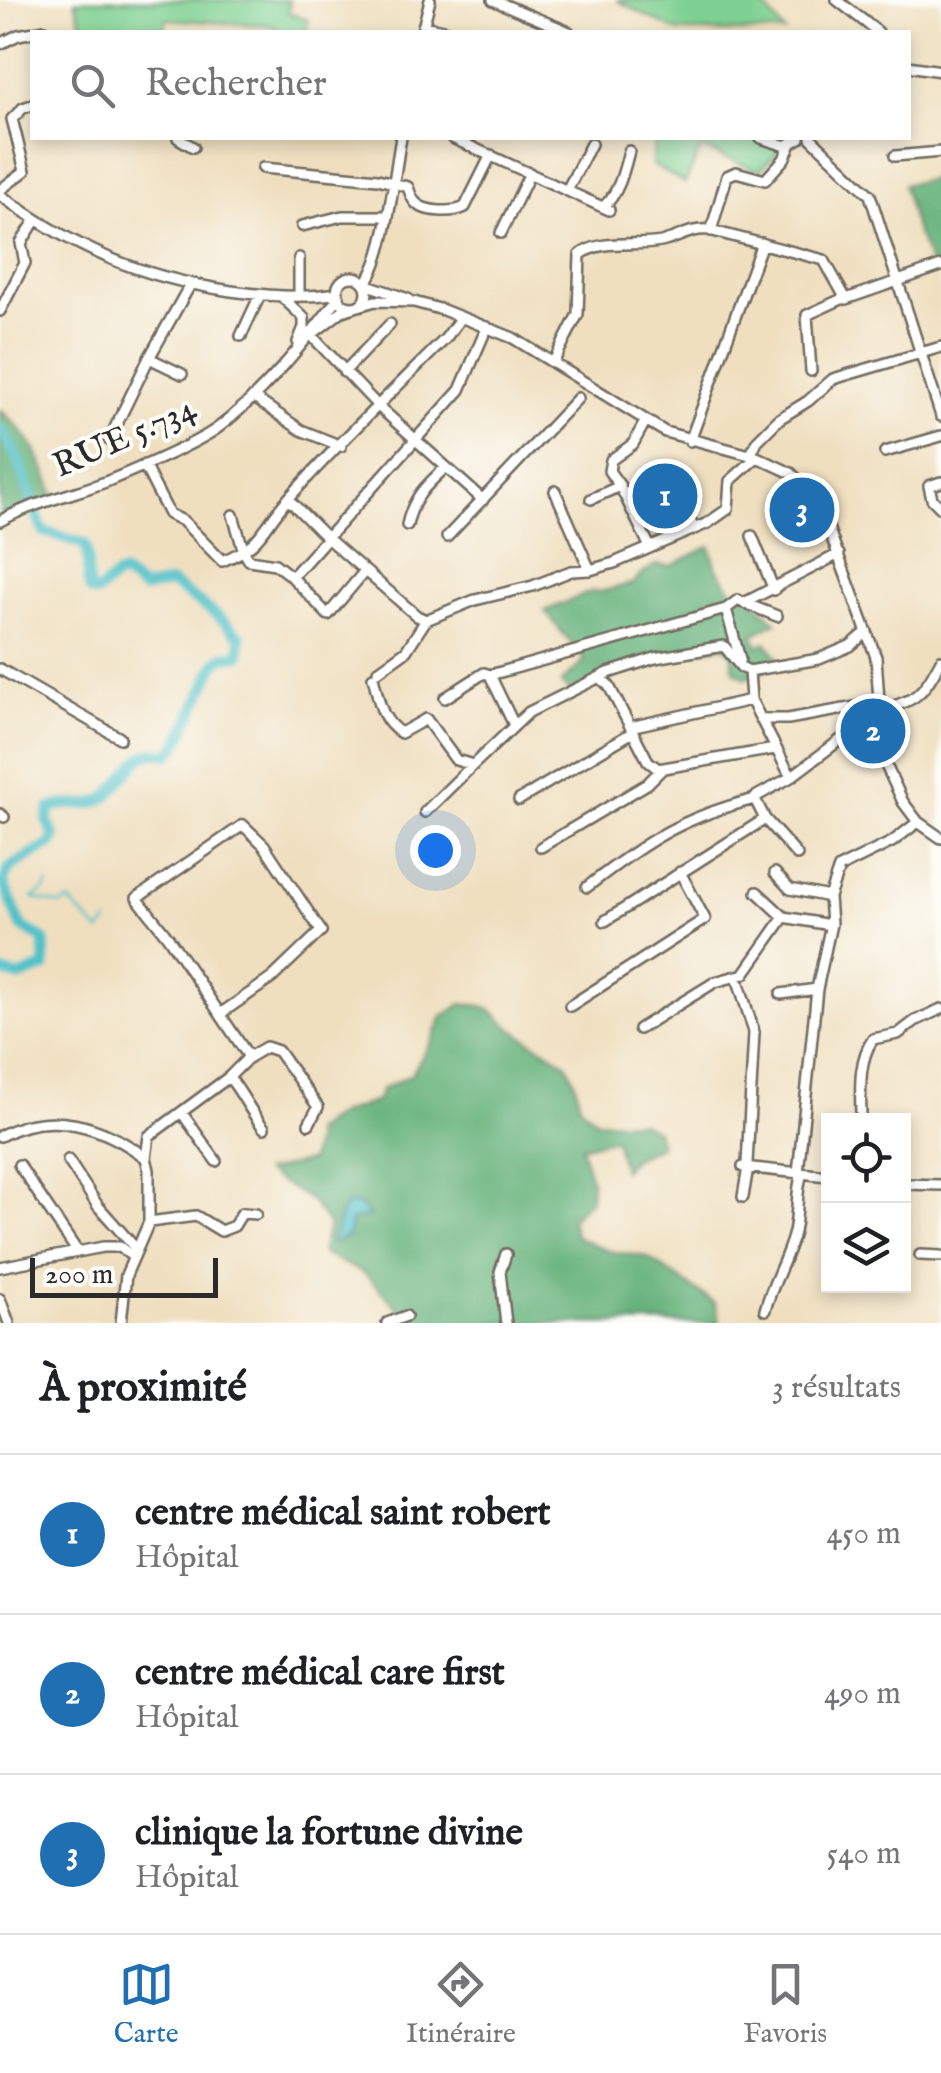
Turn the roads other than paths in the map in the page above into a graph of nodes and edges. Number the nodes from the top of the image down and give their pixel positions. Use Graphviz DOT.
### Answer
graph roads {
  1 [pos="430,0"];
  2 [pos="494,0"];
  3 [pos="836,0"];
  4 [pos="422,29"];
  5 [pos="564,30"];
  6 [pos="875,30"];
  7 [pos="30,33"];
  8 [pos="0,44"];
  9 [pos="911,66"];
  10 [pos="941,71"];
  11 [pos="30,106"];
  12 [pos="0,118"];
  13 [pos="12,120"];
  14 [pos="181,140"];
  15 [pos="401,140"];
  16 [pos="456,140"];
  17 [pos="765,140"];
  18 [pos="813,140"];
  19 [pos="796,141"];
  20 [pos="591,144"];
  21 [pos="193,148"];
  22 [pos="629,151"];
  23 [pos="941,152"];
  24 [pos="490,155"];
  25 [pos="894,156"];
  26 [pos="264,168"];
  27 [pos="530,173"];
  28 [pos="394,184"];
  29 [pos="567,190"];
  30 [pos="0,192"];
  31 [pos="387,216"];
  32 [pos="35,221"];
  33 [pos="302,226"];
  34 [pos="711,230"];
  35 [pos="501,233"];
  36 [pos="762,244"];
  37 [pos="380,246"];
  38 [pos="299,258"];
  39 [pos="936,268"];
  40 [pos="941,278"];
  41 [pos="899,281"];
  42 [pos="365,284"];
  43 [pos="190,285"];
  44 [pos="341,288"];
  45 [pos="289,295"];
  46 [pos="260,296"];
  47 [pos="844,298"];
  48 [pos="414,302"];
  49 [pos="356,306"];
  50 [pos="0,311"];
  51 [pos="461,316"];
  52 [pos="390,324"];
  53 [pos="487,327"];
  54 [pos="311,335"];
  55 [pos="241,336"];
  56 [pos="941,348"];
  57 [pos="921,352"];
  58 [pos="149,358"];
  59 [pos="554,361"];
  60 [pos="278,370"];
  61 [pos="344,372"];
  62 [pos="811,372"];
  63 [pos="182,374"];
  64 [pos="938,396"];
  65 [pos="253,397"];
  66 [pos="578,398"];
  67 [pos="378,406"];
  68 [pos="941,416"];
  69 [pos="646,420"];
  70 [pos="941,436"];
  71 [pos="414,437"];
  72 [pos="109,440"];
  73 [pos="690,440"];
  74 [pos="340,446"];
  75 [pos="885,452"];
  76 [pos="754,456"];
  77 [pos="144,464"];
  78 [pos="445,468"];
  79 [pos="674,474"];
  80 [pos="941,482"];
  81 [pos="620,486"];
  82 [pos="555,491"];
  83 [pos="591,498"];
  84 [pos="288,499"];
  85 [pos="484,500"];
  86 [pos="941,508"];
  87 [pos="234,515"];
  88 [pos="0,521"];
  89 [pos="408,525"];
  90 [pos="694,528"];
  91 [pos="752,536"];
  92 [pos="447,537"];
  93 [pos="327,538"];
  94 [pos="649,545"];
  95 [pos="244,552"];
  96 [pos="839,554"];
  97 [pos="590,570"];
  98 [pos="364,572"];
  99 [pos="292,577"];
  100 [pos="774,590"];
  101 [pos="744,603"];
  102 [pos="726,609"];
  103 [pos="777,616"];
  104 [pos="426,620"];
  105 [pos="867,632"];
  106 [pos="941,660"];
  107 [pos="0,669"];
  108 [pos="748,670"];
  109 [pos="490,675"];
  110 [pos="601,678"];
  111 [pos="445,698"];
  112 [pos="751,700"];
  113 [pos="878,706"];
  114 [pos="763,719"];
  115 [pos="514,725"];
  116 [pos="632,729"];
  117 [pos="120,738"];
  118 [pos="775,749"];
  119 [pos="883,760"];
  120 [pos="474,765"];
  121 [pos="662,770"];
  122 [pos="792,777"];
  123 [pos="755,799"];
  124 [pos="519,800"];
  125 [pos="424,812"];
  126 [pos="765,819"];
  127 [pos="918,822"];
  128 [pos="941,838"];
  129 [pos="541,847"];
  130 [pos="797,855"];
  131 [pos="680,872"];
  132 [pos="775,873"];
  133 [pos="587,887"];
  134 [pos="757,892"];
  135 [pos="829,897"];
  136 [pos="784,917"];
  137 [pos="604,921"];
  138 [pos="830,924"];
  139 [pos="737,978"];
  140 [pos="817,989"];
  141 [pos="781,994"];
  142 [pos="570,1006"];
  143 [pos="941,1009"];
  144 [pos="220,1014"];
  145 [pos="639,1028"];
  146 [pos="249,1057"];
  147 [pos="229,1077"];
  148 [pos="182,1113"];
  149 [pos="861,1113"];
  150 [pos="309,1124"];
  151 [pos="264,1128"];
  152 [pos="0,1136"];
  153 [pos="146,1158"];
  154 [pos="68,1160"];
  155 [pos="216,1161"];
  156 [pos="19,1165"];
  157 [pos="746,1166"];
  158 [pos="800,1173"];
  159 [pos="821,1175"];
  160 [pos="911,1184"];
  161 [pos="941,1186"];
  162 [pos="743,1197"];
  163 [pos="256,1214"];
  164 [pos="149,1222"];
  165 [pos="77,1251"];
  166 [pos="135,1253"];
  167 [pos="506,1254"];
  168 [pos="920,1255"];
  169 [pos="941,1256"];
  170 [pos="0,1267"];
  171 [pos="0,1298"];
  172 [pos="765,1310"];
  173 [pos="406,1316"];
  174 [pos="9,1323"];
  175 [pos="120,1323"];
  176 [pos="387,1323"];
  177 [pos="506,1323"];
  1 -- 4 [label="street"];
  2 -- 5 [label="street"];
  3 -- 6 [label="street"];
  7 -- 8 [label="street"];
  9 -- 10 [label="street"];
  11 -- 13 [label="street"];
  12 -- 13 [label="street"];
  13 -- 30 [label="street"];
  14 -- 21 [label="street"];
  15 -- 28 [label="street"];
  16 -- 24 [label="street"];
  17 -- 19 [label="street"];
  18 -- 41 [label="street"];
  19 -- 34 [label="street"];
  20 -- 29 [label="street"];
  22 -- 29 [label="street"];
  23 -- 25 [label="street"];
  24 -- 27 [label="street"];
  24 -- 28 [label="street"];
  26 -- 28 [label="street"];
  27 -- 29 [label="street"];
  27 -- 35 [label="street"];
  28 -- 31 [label="street"];
  30 -- 32 [label="street"];
  31 -- 33 [label="street"];
  31 -- 37 [label="street"];
  32 -- 43 [label="street"];
  32 -- 50 [label="street"];
  34 -- 36 [label="street"];
  34 -- 59 [label="street"];
  36 -- 47 [label="street"];
  36 -- 73 [label="street"];
  37 -- 42 [label="street"];
  37 -- 44 [label="street, RUE 5.734"];
  38 -- 45 [label="street"];
  39 -- 40 [label="street"];
  39 -- 41 [label="street"];
  41 -- 47 [label="street"];
  41 -- 57 [label="street"];
  42 -- 44 [label="street"];
  42 -- 48 [label="street"];
  42 -- 49 [label="street"];
  43 -- 46 [label="street"];
  43 -- 58 [label="street"];
  44 -- 45 [label="street"];
  44 -- 49 [label="street"];
  44 -- 54 [label="street, RUE 5.734"];
  45 -- 46 [label="street"];
  45 -- 60 [label="street"];
  46 -- 55 [label="street"];
  47 -- 62 [label="street"];
  48 -- 49 [label="street"];
  48 -- 51 [label="street"];
  49 -- 54 [label="street"];
  51 -- 53 [label="street"];
  51 -- 67 [label="street"];
  52 -- 61 [label="street"];
  53 -- 59 [label="street"];
  53 -- 71 [label="street"];
  54 -- 60 [label="street, RUE 5.734"];
  54 -- 61 [label="street"];
  56 -- 57 [label="street"];
  57 -- 64 [label="street"];
  57 -- 76 [label="street"];
  58 -- 63 [label="street"];
  58 -- 72 [label="street"];
  59 -- 69 [label="street"];
  60 -- 65 [label="street, RUE 5.734"];
  61 -- 67 [label="street"];
  64 -- 68 [label="street"];
  65 -- 74 [label="street"];
  65 -- 77 [label="street, RUE 5.734"];
  66 -- 85 [label="street"];
  67 -- 71 [label="street"];
  67 -- 74 [label="street"];
  69 -- 73 [label="street"];
  69 -- 81 [label="street"];
  70 -- 75 [label="street"];
  71 -- 78 [label="street"];
  71 -- 93 [label="street"];
  73 -- 76 [label="street"];
  74 -- 84 [label="street"];
  76 -- 90 [label="street"];
  76 -- 96 [label="street"];
  77 -- 88 [label="street, RUE 5.734"];
  77 -- 95 [label="street"];
  78 -- 85 [label="street"];
  78 -- 89 [label="street"];
  79 -- 90 [label="street"];
  80 -- 86 [label="street"];
  81 -- 83 [label="street"];
  81 -- 94 [label="street"];
  82 -- 97 [label="street"];
  84 -- 93 [label="street"];
  84 -- 95 [label="street"];
  85 -- 92 [label="street"];
  87 -- 95 [label="street"];
  90 -- 94 [label="street"];
  91 -- 100 [label="street"];
  93 -- 98 [label="street"];
  93 -- 99 [label="street"];
  94 -- 97 [label="street"];
  95 -- 99 [label="street"];
  96 -- 100 [label="street"];
  96 -- 105 [label="street"];
  97 -- 104 [label="street"];
  98 -- 99 [label="street"];
  98 -- 104 [label="street"];
  100 -- 101 [label="street"];
  101 -- 102 [label="street"];
  101 -- 103 [label="street"];
  102 -- 108 [label="street"];
  102 -- 109 [label="street"];
  104 -- 120 [label="street"];
  105 -- 108 [label="street"];
  105 -- 113 [label="street"];
  106 -- 113 [label="street"];
  107 -- 117 [label="street"];
  108 -- 110 [label="street"];
  108 -- 112 [label="street"];
  109 -- 111 [label="street"];
  109 -- 115 [label="street"];
  110 -- 115 [label="street"];
  110 -- 116 [label="street"];
  112 -- 114 [label="street"];
  112 -- 116 [label="street"];
  113 -- 114 [label="street"];
  113 -- 119 [label="street"];
  114 -- 118 [label="street"];
  115 -- 120 [label="street"];
  116 -- 121 [label="street"];
  116 -- 124 [label="street"];
  118 -- 121 [label="street"];
  118 -- 122 [label="street"];
  119 -- 122 [label="street"];
  119 -- 127 [label="street"];
  120 -- 125 [label="street"];
  121 -- 129 [label="street"];
  122 -- 123 [label="street"];
  123 -- 126 [label="street"];
  123 -- 133 [label="street"];
  126 -- 130 [label="street"];
  126 -- 131 [label="street"];
  127 -- 128 [label="street"];
  127 -- 135 [label="street"];
  131 -- 137 [label="street"];
  131 -- 142 [label="street"];
  132 -- 135 [label="street"];
  134 -- 136 [label="street"];
  135 -- 138 [label="street"];
  136 -- 138 [label="street"];
  136 -- 139 [label="street"];
  138 -- 140 [label="street"];
  139 -- 145 [label="street"];
  139 -- 157 [label="street"];
  140 -- 141 [label="street"];
  140 -- 158 [label="street"];
  143 -- 149 [label="street"];
  144 -- 144 [label="street"];
  144 -- 146 [label="street"];
  146 -- 147 [label="street"];
  146 -- 150 [label="street"];
  147 -- 148 [label="street"];
  147 -- 151 [label="street"];
  148 -- 153 [label="street"];
  148 -- 155 [label="street"];
  152 -- 153 [label="street"];
  153 -- 164 [label="street"];
  154 -- 166 [label="street"];
  156 -- 165 [label="street"];
  157 -- 158 [label="street"];
  157 -- 162 [label="street"];
  158 -- 159 [label="street"];
  158 -- 172 [label="street"];
  160 -- 161 [label="street"];
  163 -- 164 [label="street"];
  164 -- 166 [label="street"];
  165 -- 166 [label="street"];
  165 -- 170 [label="street"];
  166 -- 175 [label="street"];
  167 -- 177 [label="street"];
  168 -- 169 [label="street"];
  171 -- 174 [label="street"];
  173 -- 176 [label="street"];
}
